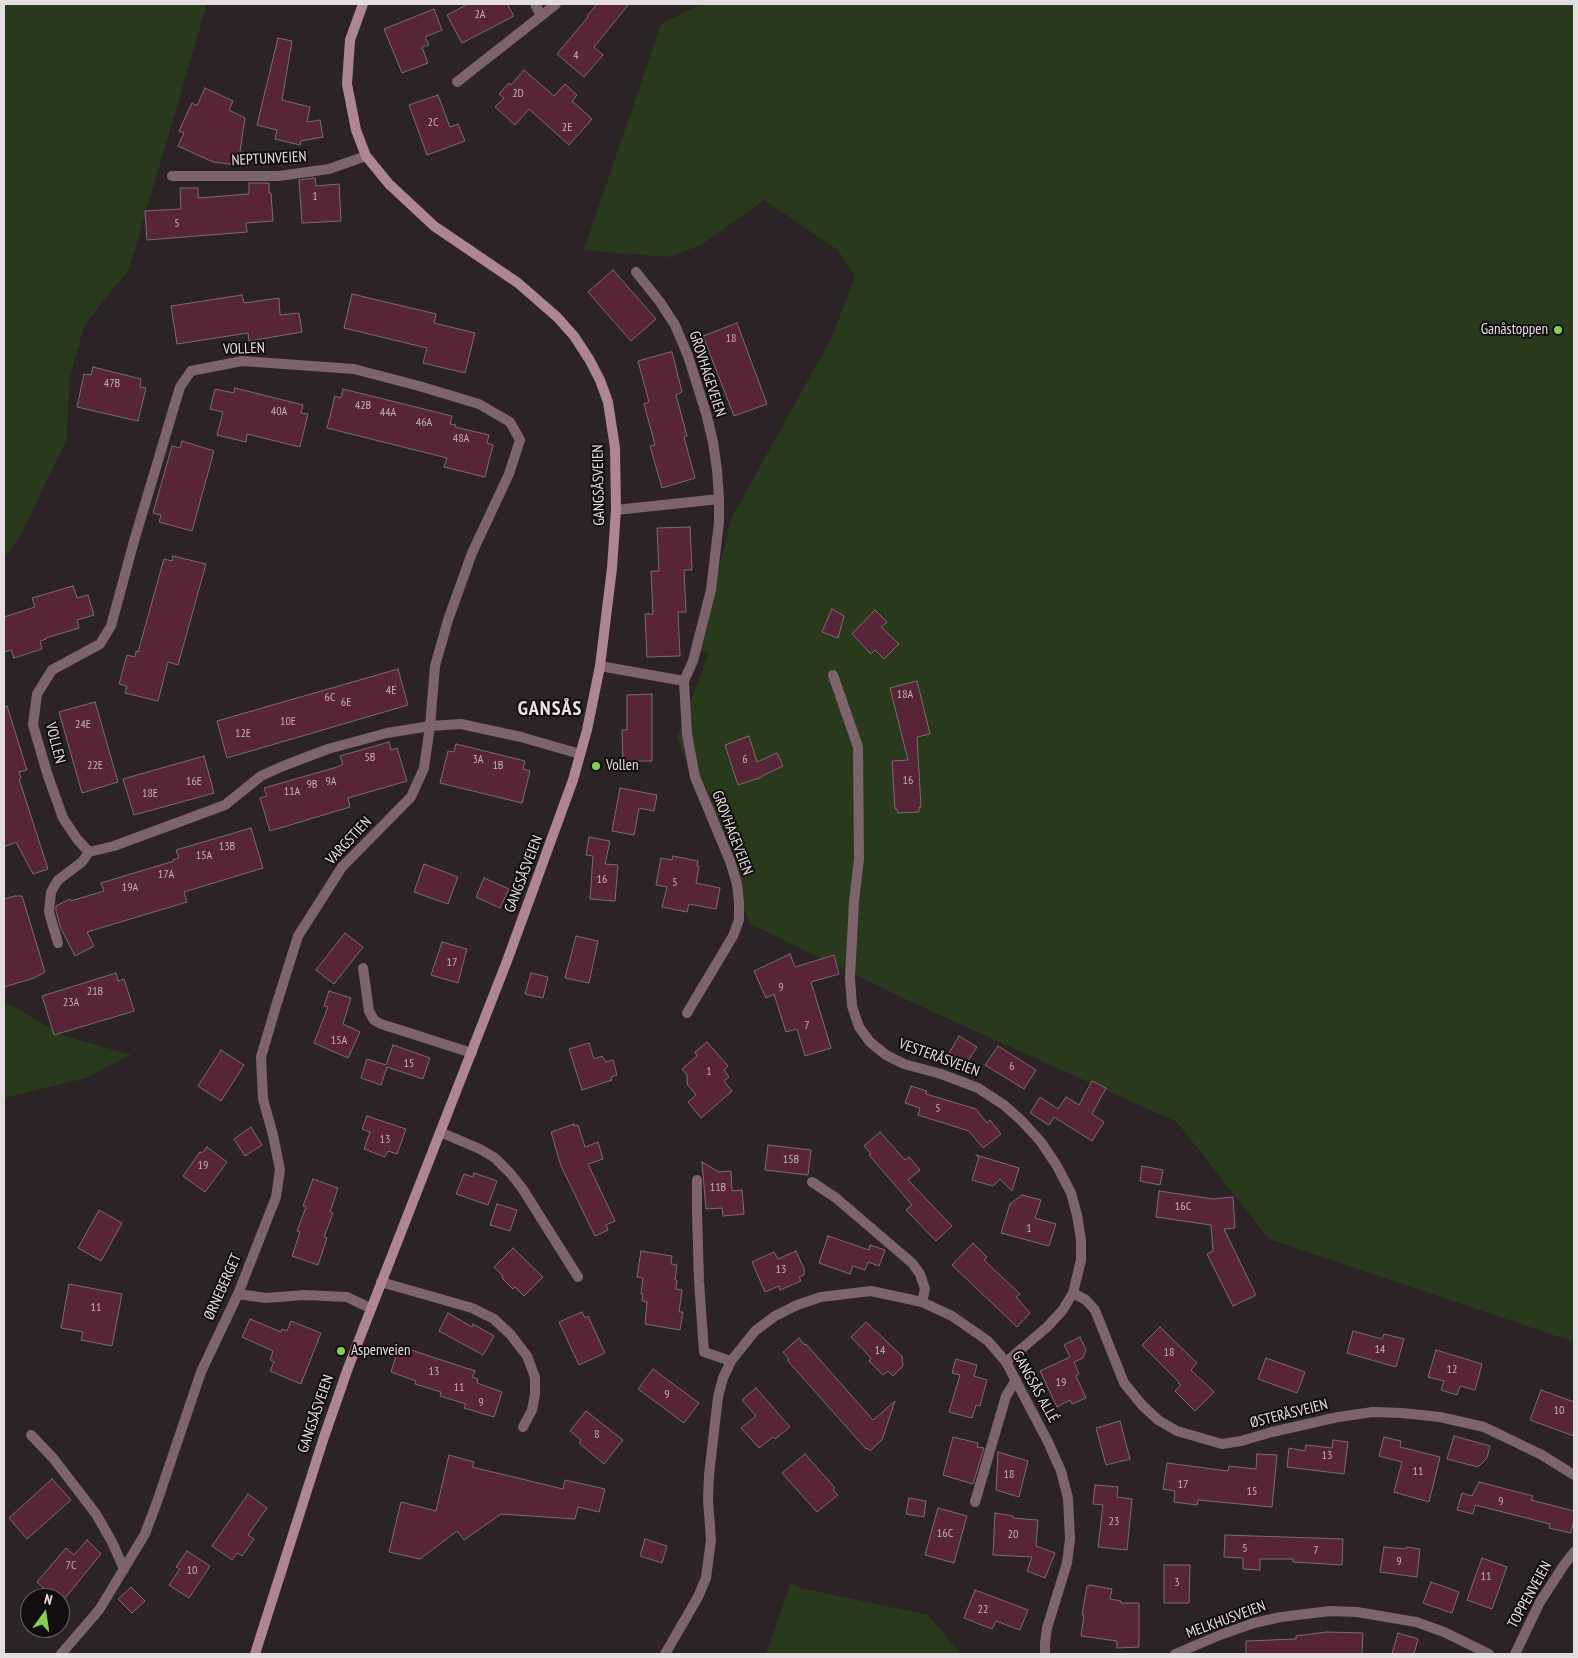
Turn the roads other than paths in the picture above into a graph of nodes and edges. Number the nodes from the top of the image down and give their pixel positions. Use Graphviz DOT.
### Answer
graph roads {
  1 [pos="363,4"];
  2 [pos="535,4"];
  3 [pos="556,4"];
  4 [pos="541,16"];
  5 [pos="457,82"];
  6 [pos="366,156"];
  7 [pos="172,176"];
  8 [pos="636,272"];
  9 [pos="719,499"];
  10 [pos="616,510"];
  11 [pos="600,666"];
  12 [pos="833,674"];
  13 [pos="684,681"];
  14 [pos="430,726"];
  15 [pos="580,754"];
  16 [pos="89,852"];
  17 [pos="58,943"];
  18 [pos="363,968"];
  19 [pos="276,1006"];
  20 [pos="687,1013"];
  21 [pos="472,1053"];
  22 [pos="440,1132"];
  23 [pos="697,1180"];
  24 [pos="812,1182"];
  25 [pos="578,1278"];
  26 [pos="381,1282"];
  27 [pos="238,1294"];
  28 [pos="1073,1294"];
  29 [pos="922,1302"];
  30 [pos="370,1308"];
  31 [pos="731,1362"];
  32 [pos="1006,1362"];
  33 [pos="1016,1380"];
  34 [pos="523,1427"];
  35 [pos="31,1435"];
  36 [pos="1574,1475"];
  37 [pos="975,1502"];
  38 [pos="1574,1552"];
  39 [pos="124,1569"];
  40 [pos="61,1654"];
  41 [pos="255,1654"];
  42 [pos="665,1654"];
  43 [pos="1045,1654"];
  44 [pos="1176,1654"];
  45 [pos="1489,1654"];
  46 [pos="1515,1654"];
  1 -- 6 [label="street, GANGSÅSVEIEN"];
  2 -- 4 [label="street"];
  3 -- 4 [label="street"];
  4 -- 5 [label="street"];
  6 -- 7 [label="street, NEPTUNVEIEN"];
  6 -- 10 [label="street, GANGSÅSVEIEN"];
  8 -- 9 [label="street, GROVHAGEVEIEN"];
  9 -- 10 [label="street"];
  9 -- 13 [label="street, GROVHAGEVEIEN"];
  10 -- 11 [label="street, GANGSÅSVEIEN"];
  11 -- 13 [label="street"];
  11 -- 15 [label="street, GANGSÅSVEIEN"];
  12 -- 28 [label="street, VESTERÅSVEIEN"];
  13 -- 20 [label="street, GROVHAGEVEIEN"];
  14 -- 15 [label="street"];
  14 -- 16 [label="street"];
  14 -- 16 [label="street, VOLLEN"];
  14 -- 19 [label="street, VARGSTIEN"];
  15 -- 21 [label="street, GANGSÅSVEIEN"];
  16 -- 17 [label="street"];
  18 -- 21 [label="street"];
  19 -- 27 [label="street, ØRNEBERGET"];
  21 -- 22 [label="street, GANGSÅSVEIEN"];
  22 -- 25 [label="street"];
  22 -- 26 [label="street, GANGSÅSVEIEN"];
  23 -- 31 [label="street"];
  24 -- 29 [label="street"];
  26 -- 30 [label="street, GANGSÅSVEIEN"];
  26 -- 34 [label="street"];
  27 -- 30 [label="street"];
  27 -- 39 [label="street, ØRNEBERGET"];
  28 -- 32 [label="street, VESTERÅSVEIEN"];
  28 -- 36 [label="street, ØSTERÅSVEIEN"];
  29 -- 31 [label="street, GANGSÅS ALLÉ"];
  29 -- 32 [label="street, GANGSÅS ALLÉ"];
  30 -- 41 [label="street, GANGSÅSVEIEN"];
  31 -- 42 [label="street, GANGSÅS ALLÉ"];
  32 -- 33 [label="street, GANGSÅS ALLÉ"];
  33 -- 37 [label="street"];
  33 -- 43 [label="street, GANGSÅS ALLÉ"];
  35 -- 39 [label="street"];
  38 -- 46 [label="street, TOPPENVEIEN"];
  39 -- 40 [label="street, ØRNEBERGET"];
  44 -- 45 [label="street, MELKHUSVEIEN"];
}
